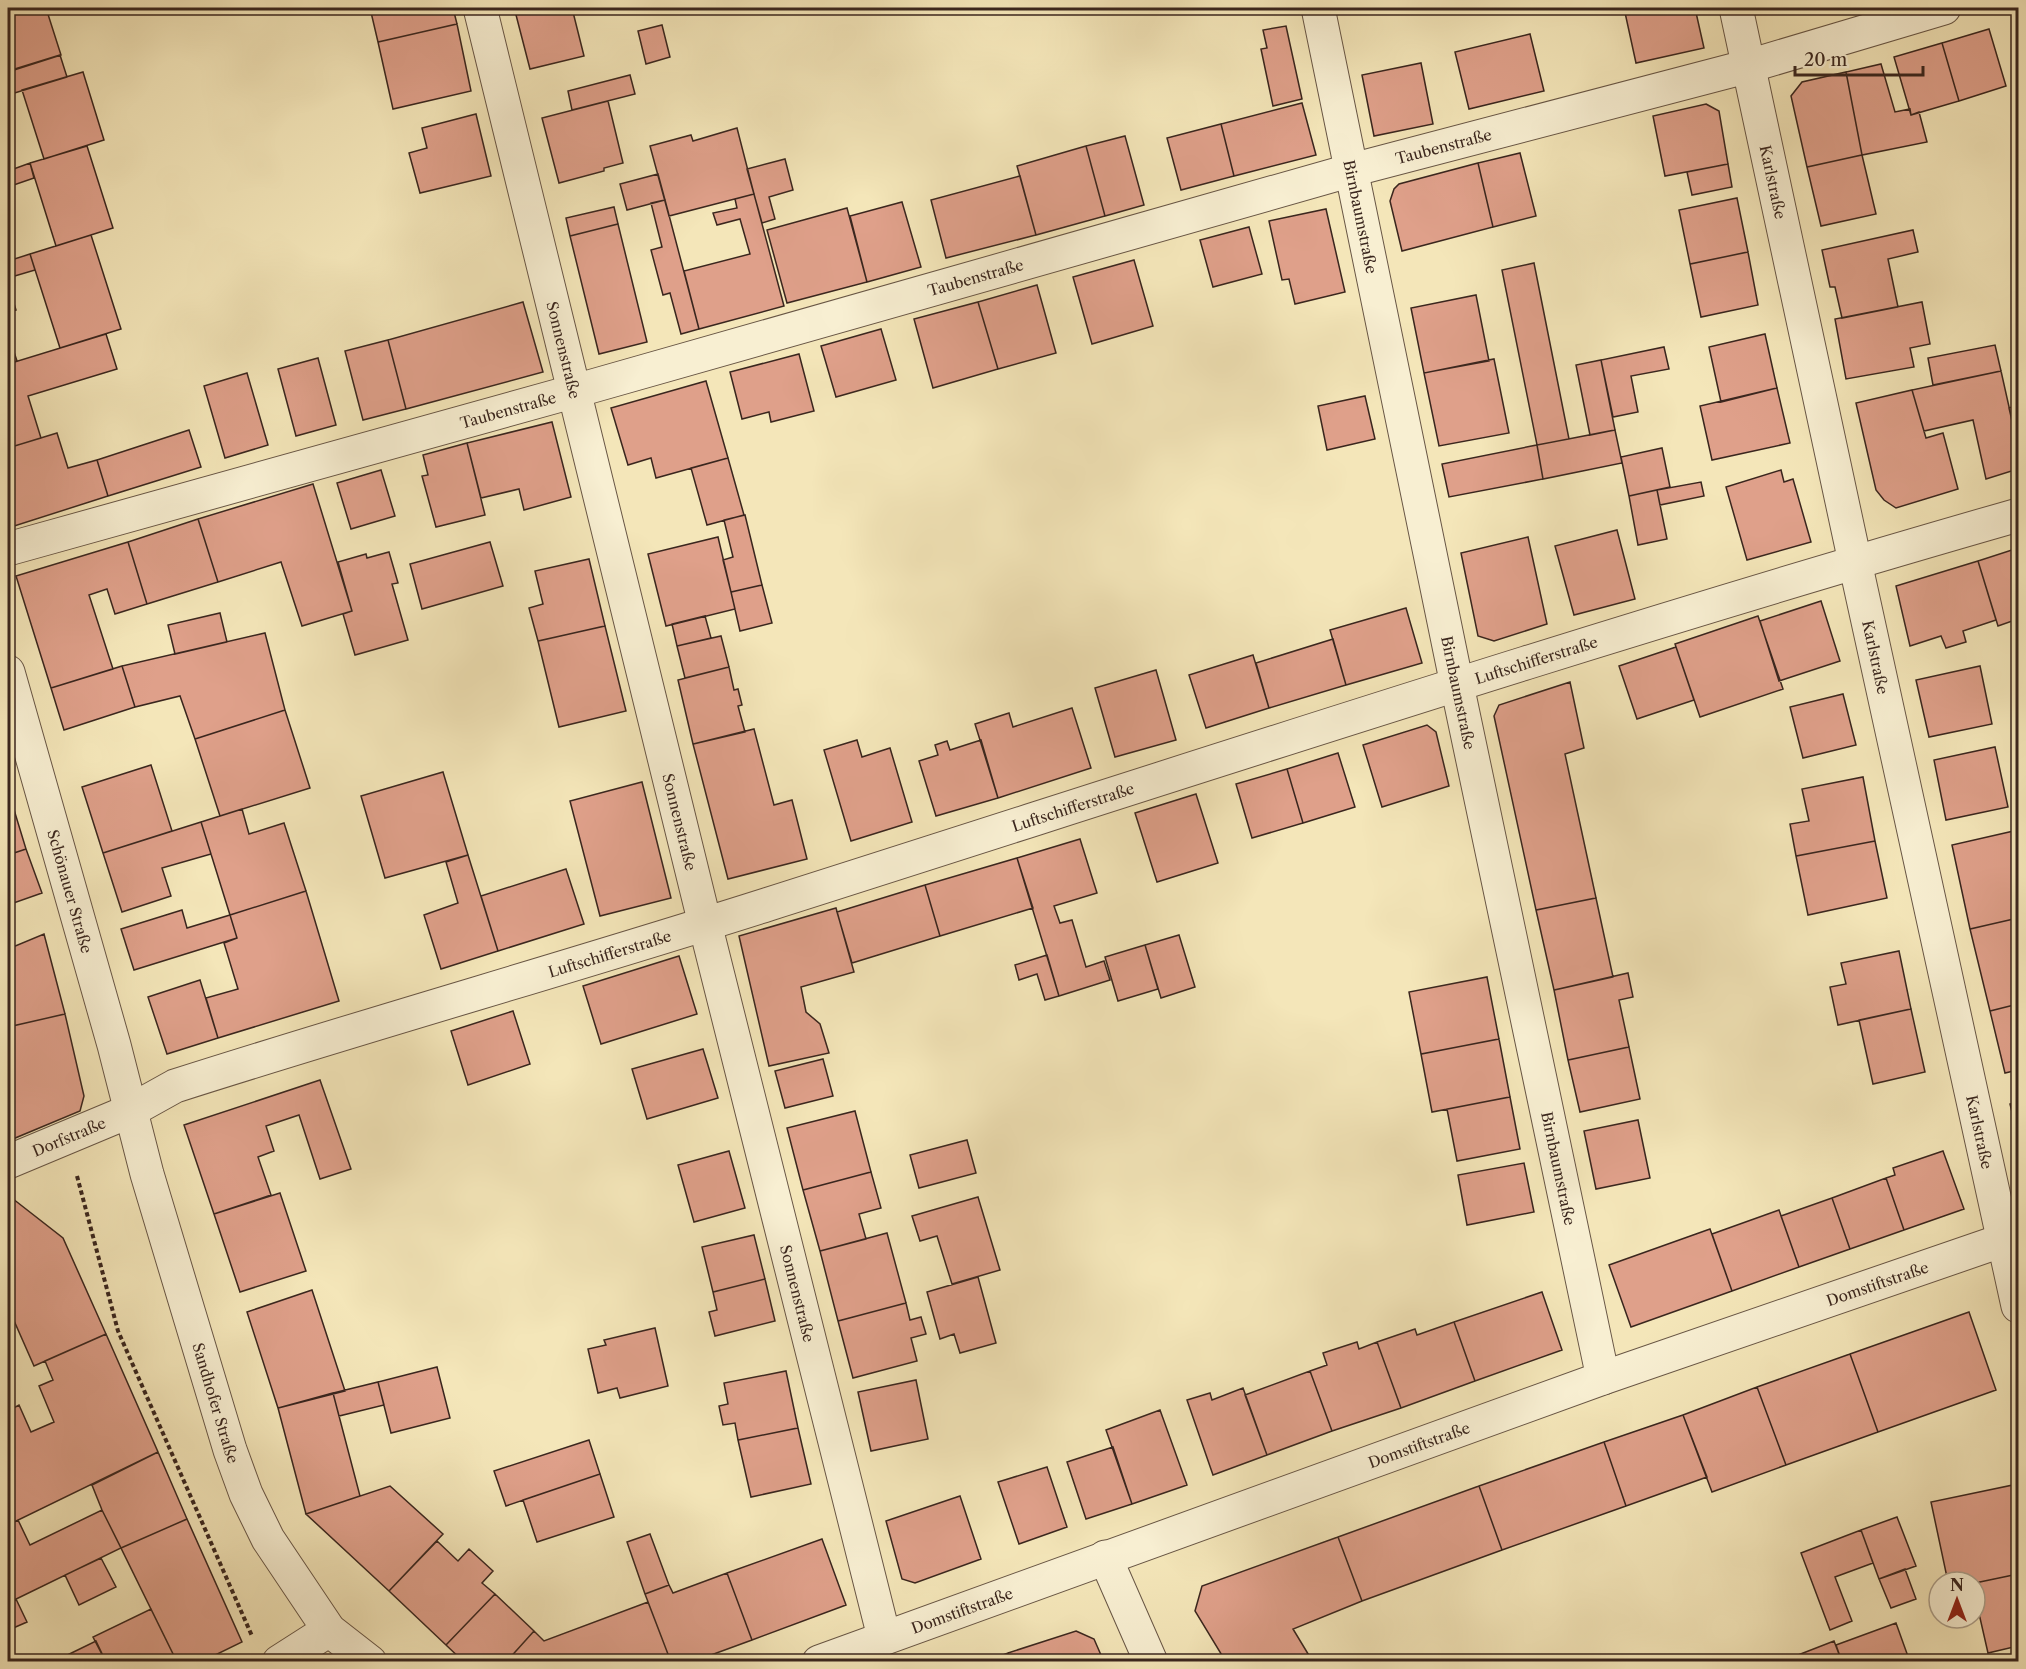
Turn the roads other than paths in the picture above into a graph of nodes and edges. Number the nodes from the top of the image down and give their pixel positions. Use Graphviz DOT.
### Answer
graph roads {
  1 [pos="480,8"];
  2 [pos="1318,8"];
  3 [pos="1736,8"];
  4 [pos="1944,8"];
  5 [pos="1749,66"];
  6 [pos="1352,170"];
  7 [pos="575,391"];
  8 [pos="2019,515"];
  9 [pos="8,549"];
  10 [pos="1855,561"];
  11 [pos="8,672"];
  12 [pos="1457,685"];
  13 [pos="705,924"];
  14 [pos="130,1111"];
  15 [pos="8,1162"];
  16 [pos="2012,1237"];
  17 [pos="2019,1306"];
  18 [pos="1603,1378"];
  19 [pos="1104,1557"];
  20 [pos="329,1630"];
  21 [pos="884,1637"];
  22 [pos="279,1662"];
  23 [pos="369,1662"];
  24 [pos="819,1662"];
  25 [pos="1151,1662"];
  1 -- 7 [label="street, Sonnenstraße"];
  2 -- 6 [label="street, Birnbaumstraße"];
  3 -- 5 [label="street, Karlstraße"];
  4 -- 5 [label="street, Taubenstraße"];
  5 -- 6 [label="street, Taubenstraße"];
  5 -- 10 [label="street, Karlstraße"];
  6 -- 7 [label="street, Taubenstraße"];
  6 -- 12 [label="street, Birnbaumstraße"];
  7 -- 9 [label="street, Taubenstraße"];
  7 -- 13 [label="street, Sonnenstraße"];
  8 -- 10 [label="street, Luftschifferstraße"];
  10 -- 12 [label="street, Luftschifferstraße"];
  10 -- 16 [label="street, Karlstraße"];
  11 -- 14 [label="street, Schönauer Straße"];
  12 -- 13 [label="street, Luftschifferstraße"];
  12 -- 18 [label="street, Birnbaumstraße"];
  13 -- 14 [label="street, Luftschifferstraße"];
  13 -- 21 [label="street, Sonnenstraße"];
  14 -- 15 [label="street, Dorfstraße"];
  14 -- 20 [label="street, Sandhofer Straße"];
  16 -- 17 [label="street, Karlstraße"];
  16 -- 18 [label="street, Domstiftstraße"];
  18 -- 19 [label="street, Domstiftstraße"];
  19 -- 21 [label="street, Domstiftstraße"];
  19 -- 25 [label="street"];
  20 -- 22 [label="street"];
  20 -- 23 [label="street, Sandhofer Straße"];
  21 -- 24 [label="street, Domstiftstraße"];
}
